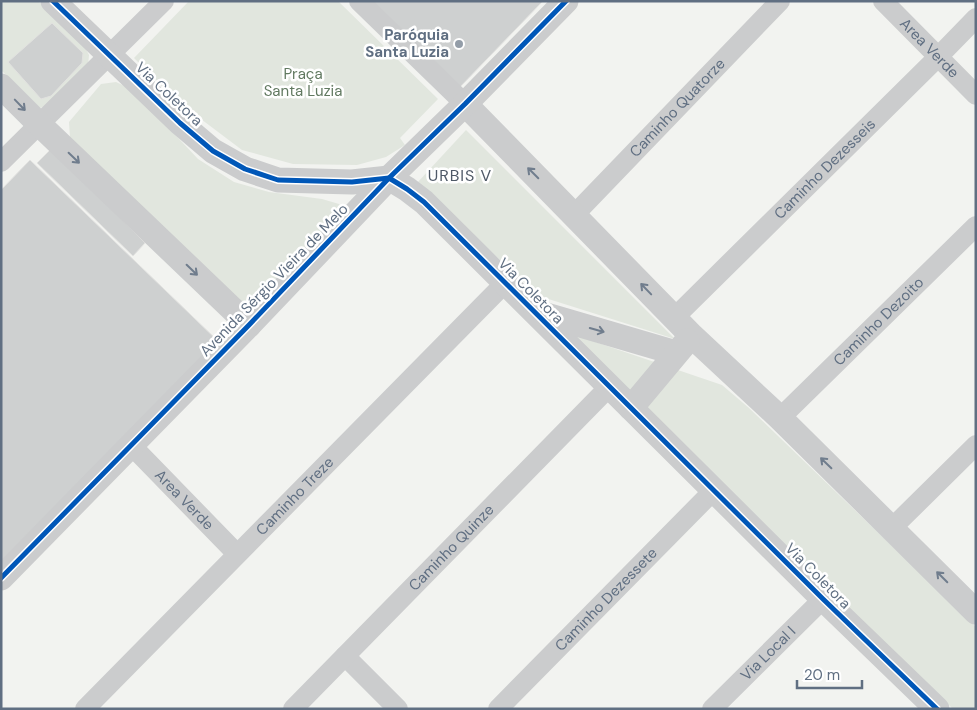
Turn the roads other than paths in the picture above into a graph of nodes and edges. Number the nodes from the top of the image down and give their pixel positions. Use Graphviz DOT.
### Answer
graph roads {
  1 [pos="54,1"];
  2 [pos="164,1"];
  3 [pos="359,1"];
  4 [pos="566,1"];
  5 [pos="780,1"];
  6 [pos="883,1"];
  7 [pos="976,18"];
  8 [pos="110,55"];
  9 [pos="938,58"];
  10 [pos="1,86"];
  11 [pos="976,95"];
  12 [pos="465,104"];
  13 [pos="39,124"];
  14 [pos="1,162"];
  15 [pos="389,178"];
  16 [pos="574,214"];
  17 [pos="976,226"];
  18 [pos="505,283"];
  19 [pos="533,311"];
  20 [pos="674,318"];
  21 [pos="249,325"];
  22 [pos="684,344"];
  23 [pos="609,387"];
  24 [pos="631,408"];
  25 [pos="780,418"];
  26 [pos="976,445"];
  27 [pos="132,446"];
  28 [pos="714,490"];
  29 [pos="892,528"];
  30 [pos="237,554"];
  31 [pos="1,578"];
  32 [pos="823,599"];
  33 [pos="976,612"];
  34 [pos="345,656"];
  35 [pos="936,708"];
  36 [pos="85,709"];
  37 [pos="293,709"];
  38 [pos="398,709"];
  39 [pos="498,709"];
  40 [pos="712,709"];
  1 -- 8 [label="street, Via Coletora"];
  2 -- 8 [label="street"];
  3 -- 12 [label="street"];
  4 -- 12 [label="street, Avenida Sérgio Vieira de Melo"];
  5 -- 16 [label="street, Caminho Quatorze"];
  6 -- 9 [label="street, Area Verde"];
  7 -- 9 [label="street, Caminho Dezesseis"];
  8 -- 13 [label="street"];
  8 -- 15 [label="street, Via Coletora"];
  9 -- 11 [label="street, Area Verde"];
  9 -- 20 [label="street, Caminho Dezesseis"];
  10 -- 13 [label="street, one-way"];
  12 -- 15 [label="street, Avenida Sérgio Vieira de Melo"];
  16 -- 12 [label="street, one-way"];
  13 -- 14 [label="street"];
  13 -- 21 [label="street, one-way"];
  15 -- 18 [label="street, Via Coletora"];
  15 -- 21 [label="street, Avenida Sérgio Vieira de Melo"];
  20 -- 16 [label="street, one-way"];
  17 -- 25 [label="street, Caminho Dezoito"];
  18 -- 19 [label="street, Via Coletora"];
  18 -- 30 [label="street, Caminho Treze"];
  19 -- 22 [label="street, one-way"];
  19 -- 23 [label="street, Via Coletora"];
  20 -- 22 [label="street"];
  21 -- 27 [label="street, Avenida Sérgio Vieira de Melo"];
  22 -- 24 [label="street"];
  22 -- 25 [label="street"];
  23 -- 24 [label="street, Via Coletora"];
  23 -- 34 [label="street, Caminho Quinze"];
  24 -- 28 [label="street, Via Coletora"];
  29 -- 25 [label="street, one-way"];
  26 -- 29 [label="street"];
  27 -- 30 [label="street, Area Verde"];
  27 -- 31 [label="street, Avenida Sérgio Vieira de Melo"];
  28 -- 32 [label="street, Via Coletora"];
  28 -- 39 [label="street, Caminho Dezessete"];
  33 -- 29 [label="street, one-way"];
  30 -- 36 [label="street, Caminho Treze"];
  32 -- 35 [label="street, Via Coletora"];
  32 -- 40 [label="street, Via Local I"];
  34 -- 37 [label="street, Caminho Quinze"];
  34 -- 38 [label="street"];
}
